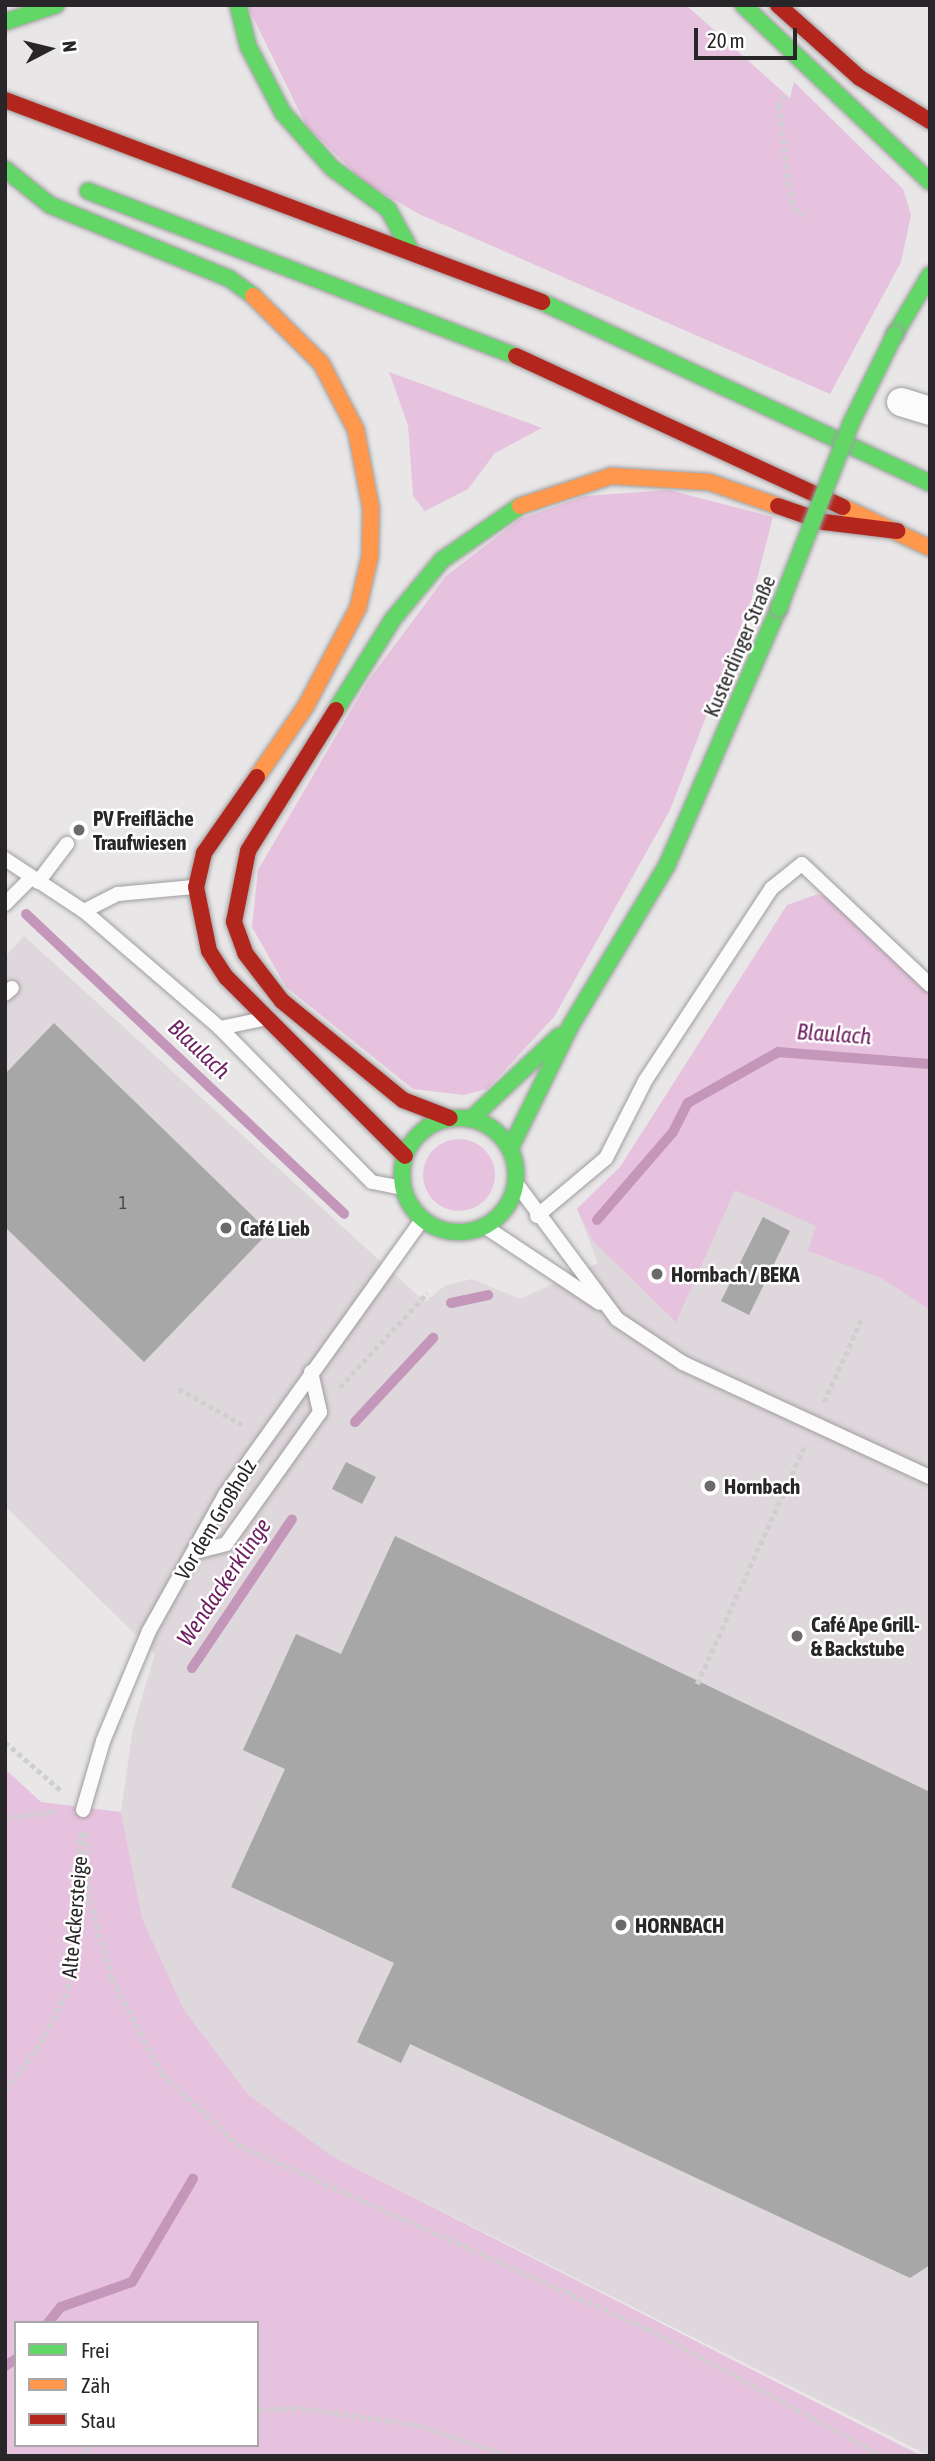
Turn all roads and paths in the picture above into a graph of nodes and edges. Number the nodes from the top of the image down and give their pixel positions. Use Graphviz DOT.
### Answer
graph roads {
  1 [pos="56,5"];
  2 [pos="238,5"];
  3 [pos="743,5"];
  4 [pos="778,5"];
  5 [pos="5,22"];
  6 [pos="805,67"];
  7 [pos="5,100"];
  8 [pos="930,121"];
  9 [pos="5,161"];
  10 [pos="5,169"];
  11 [pos="43,175"];
  12 [pos="930,182"];
  13 [pos="69,184"];
  14 [pos="803,216"];
  15 [pos="411,250"];
  16 [pos="930,275"];
  17 [pos="901,402"];
  18 [pos="930,411"];
  19 [pos="930,483"];
  20 [pos="897,531"];
  21 [pos="930,548"];
  22 [pos="67,844"];
  23 [pos="5,859"];
  24 [pos="35,880"];
  25 [pos="196,887"];
  26 [pos="11,900"];
  27 [pos="84,911"];
  28 [pos="930,985"];
  29 [pos="268,1018"];
  30 [pos="571,1025"];
  31 [pos="220,1028"];
  32 [pos="450,1118"];
  33 [pos="472,1118"];
  34 [pos="510,1149"];
  35 [pos="405,1156"];
  36 [pos="516,1183"];
  37 [pos="403,1188"];
  38 [pos="537,1216"];
  39 [pos="422,1220"];
  40 [pos="484,1226"];
  41 [pos="427,1293"];
  42 [pos="602,1303"];
  43 [pos="862,1318"];
  44 [pos="311,1372"];
  45 [pos="179,1390"];
  46 [pos="320,1412"];
  47 [pos="814,1423"];
  48 [pos="265,1437"];
  49 [pos="930,1476"];
  50 [pos="195,1552"];
  51 [pos="697,1684"];
  52 [pos="5,1742"];
  53 [pos="83,1810"];
  54 [pos="5,1818"];
  55 [pos="5,2090"];
  56 [pos="259,2410"];
  57 [pos="510,2456"];
  58 [pos="883,2456"];
  1 -- 5 [label="main road"];
  2 -- 15 [label="main road"];
  3 -- 6 [label="main road"];
  4 -- 8 [label="main road"];
  6 -- 12 [label="main road"];
  6 -- 14 [label="path"];
  7 -- 15 [label="main road"];
  9 -- 11 [label="main road"];
  10 -- 25 [label="main road"];
  13 -- 20 [label="main road"];
  15 -- 19 [label="main road"];
  16 -- 30 [label="main road, Kusterdinger Straße, bridge"];
  17 -- 18 [label="street"];
  20 -- 21 [label="main road"];
  20 -- 32 [label="main road"];
  22 -- 24 [label="lane"];
  23 -- 24 [label="lane"];
  24 -- 26 [label="lane"];
  24 -- 27 [label="lane"];
  25 -- 27 [label="lane"];
  25 -- 29 [label="main road"];
  27 -- 31 [label="lane"];
  28 -- 38 [label="lane"];
  29 -- 31 [label="lane"];
  29 -- 35 [label="main road"];
  30 -- 33 [label="main road, Kusterdinger Straße"];
  30 -- 34 [label="main road, Kusterdinger Straße"];
  31 -- 37 [label="lane"];
  32 -- 33 [label="main road"];
  32 -- 35 [label="main road"];
  33 -- 34 [label="main road"];
  34 -- 36 [label="main road"];
  35 -- 37 [label="main road"];
  36 -- 38 [label="lane"];
  36 -- 40 [label="main road"];
  37 -- 39 [label="main road"];
  38 -- 42 [label="lane"];
  39 -- 40 [label="main road"];
  39 -- 44 [label="lane, Vor dem Großholz"];
  40 -- 42 [label="lane"];
  41 -- 46 [label="path"];
  42 -- 47 [label="lane"];
  43 -- 47 [label="path"];
  44 -- 46 [label="lane"];
  44 -- 48 [label="lane, Vor dem Großholz"];
  45 -- 48 [label="path"];
  46 -- 50 [label="lane"];
  47 -- 49 [label="lane"];
  47 -- 51 [label="path"];
  48 -- 50 [label="lane, Vor dem Großholz"];
  50 -- 53 [label="lane, Vor dem Großholz"];
  52 -- 53 [label="path"];
  53 -- 54 [label="path"];
  53 -- 55 [label="path, Alte Ackersteige"];
  53 -- 58 [label="path"];
  56 -- 57 [label="path"];
}
